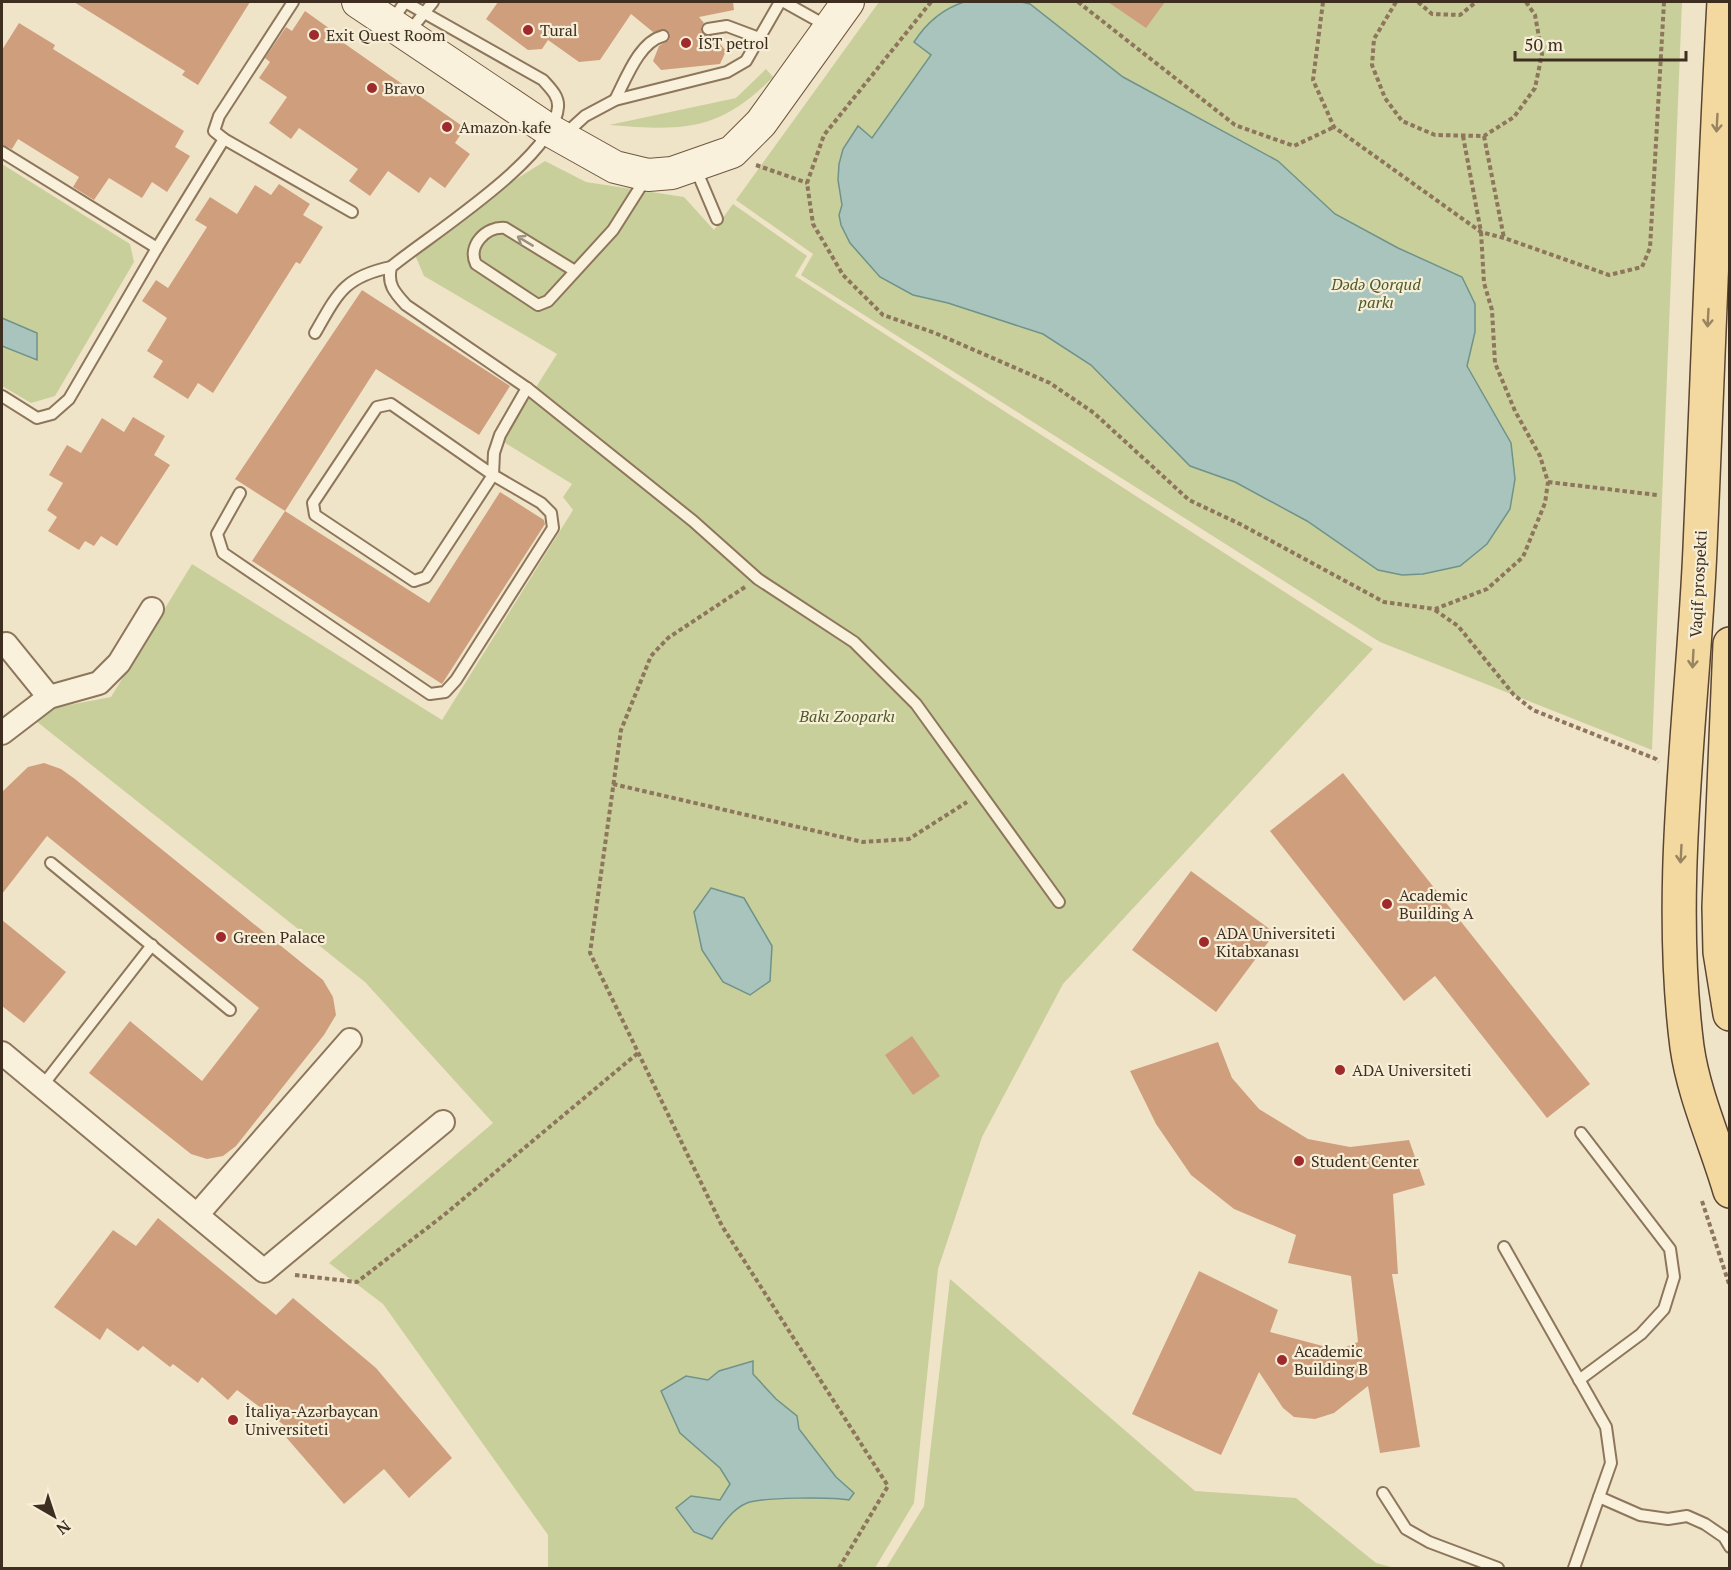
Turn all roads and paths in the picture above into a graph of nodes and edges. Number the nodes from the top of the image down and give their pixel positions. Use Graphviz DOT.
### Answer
graph roads {
  1 [pos="293,2"];
  2 [pos="357,2"];
  3 [pos="433,2"];
  4 [pos="780,2"];
  5 [pos="784,2"];
  6 [pos="848,2"];
  7 [pos="931,2"];
  8 [pos="1078,2"];
  9 [pos="1322,2"];
  10 [pos="1395,2"];
  11 [pos="1418,2"];
  12 [pos="1476,2"];
  13 [pos="1526,2"];
  14 [pos="1664,2"];
  15 [pos="1724,2"];
  16 [pos="407,23"];
  17 [pos="830,27"];
  18 [pos="708,28"];
  19 [pos="663,36"];
  20 [pos="759,38"];
  21 [pos="615,100"];
  22 [pos="1335,127"];
  23 [pos="555,134"];
  24 [pos="1463,136"];
  25 [pos="1484,136"];
  26 [pos="224,139"];
  27 [pos="2,152"];
  28 [pos="695,167"];
  29 [pos="761,168"];
  30 [pos="648,175"];
  31 [pos="807,183"];
  32 [pos="352,212"];
  33 [pos="717,219"];
  34 [pos="1481,232"];
  35 [pos="1504,238"];
  36 [pos="157,248"];
  37 [pos="391,267"];
  38 [pos="575,271"];
  39 [pos="315,333"];
  40 [pos="527,388"];
  41 [pos="2,396"];
  42 [pos="493,475"];
  43 [pos="1548,482"];
  44 [pos="240,493"];
  45 [pos="1657,495"];
  46 [pos="758,579"];
  47 [pos="152,609"];
  48 [pos="1435,609"];
  49 [pos="6,644"];
  50 [pos="1730,644"];
  51 [pos="49,697"];
  52 [pos="3,729"];
  53 [pos="1661,765"];
  54 [pos="613,784"];
  55 [pos="980,793"];
  56 [pos="51,863"];
  57 [pos="1059,902"];
  58 [pos="152,945"];
  59 [pos="230,1010"];
  60 [pos="1730,1014"];
  61 [pos="350,1040"];
  62 [pos="2,1053"];
  63 [pos="638,1053"];
  64 [pos="43,1085"];
  65 [pos="443,1122"];
  66 [pos="1581,1133"];
  67 [pos="1727,1177"];
  68 [pos="197,1215"];
  69 [pos="1504,1247"];
  70 [pos="264,1271"];
  71 [pos="1579,1380"];
  72 [pos="1383,1493"];
  73 [pos="1599,1497"];
  74 [pos="1730,1547"];
  75 [pos="839,1569"];
  76 [pos="1498,1569"];
  77 [pos="1574,1569"];
  1 -- 26 [label="lane"];
  2 -- 16 [label="main road"];
  3 -- 16 [label="lane"];
  4 -- 20 [label="lane"];
  5 -- 17 [label="lane"];
  6 -- 17 [label="main road"];
  7 -- 31 [label="path"];
  8 -- 22 [label="path"];
  9 -- 22 [label="path"];
  10 -- 24 [label="path"];
  11 -- 12 [label="path"];
  13 -- 25 [label="path"];
  14 -- 35 [label="path"];
  15 -- 67 [label="main road, Vaqif prospekti, one-way"];
  16 -- 23 [label="main road"];
  17 -- 28 [label="main road"];
  18 -- 20 [label="lane"];
  19 -- 21 [label="lane"];
  20 -- 21 [label="lane"];
  21 -- 23 [label="lane"];
  22 -- 34 [label="path"];
  23 -- 30 [label="main road"];
  23 -- 37 [label="lane"];
  24 -- 25 [label="path"];
  24 -- 34 [label="path"];
  25 -- 35 [label="path"];
  26 -- 32 [label="lane"];
  26 -- 36 [label="lane"];
  27 -- 36 [label="lane"];
  28 -- 30 [label="main road"];
  28 -- 33 [label="lane"];
  29 -- 31 [label="path"];
  30 -- 38 [label="lane"];
  31 -- 48 [label="path"];
  34 -- 35 [label="path"];
  34 -- 43 [label="path"];
  36 -- 41 [label="lane"];
  37 -- 39 [label="lane"];
  37 -- 40 [label="lane"];
  38 -- 38 [label="lane, one-way"];
  40 -- 42 [label="lane"];
  40 -- 46 [label="lane"];
  42 -- 42 [label="lane"];
  42 -- 44 [label="lane"];
  43 -- 45 [label="path"];
  43 -- 48 [label="path"];
  46 -- 54 [label="path"];
  46 -- 55 [label="lane"];
  47 -- 51 [label="street"];
  48 -- 53 [label="path"];
  49 -- 51 [label="street"];
  50 -- 60 [label="main road"];
  51 -- 52 [label="street"];
  54 -- 55 [label="path"];
  54 -- 63 [label="path"];
  55 -- 57 [label="lane"];
  56 -- 58 [label="lane"];
  58 -- 59 [label="lane"];
  58 -- 64 [label="lane"];
  61 -- 68 [label="street"];
  62 -- 64 [label="street"];
  63 -- 70 [label="path"];
  63 -- 75 [label="path"];
  64 -- 68 [label="street"];
  65 -- 70 [label="street"];
  66 -- 71 [label="lane"];
  68 -- 70 [label="street"];
  69 -- 71 [label="lane"];
  71 -- 73 [label="lane"];
  72 -- 76 [label="lane"];
  73 -- 74 [label="lane"];
  73 -- 77 [label="lane"];
}
